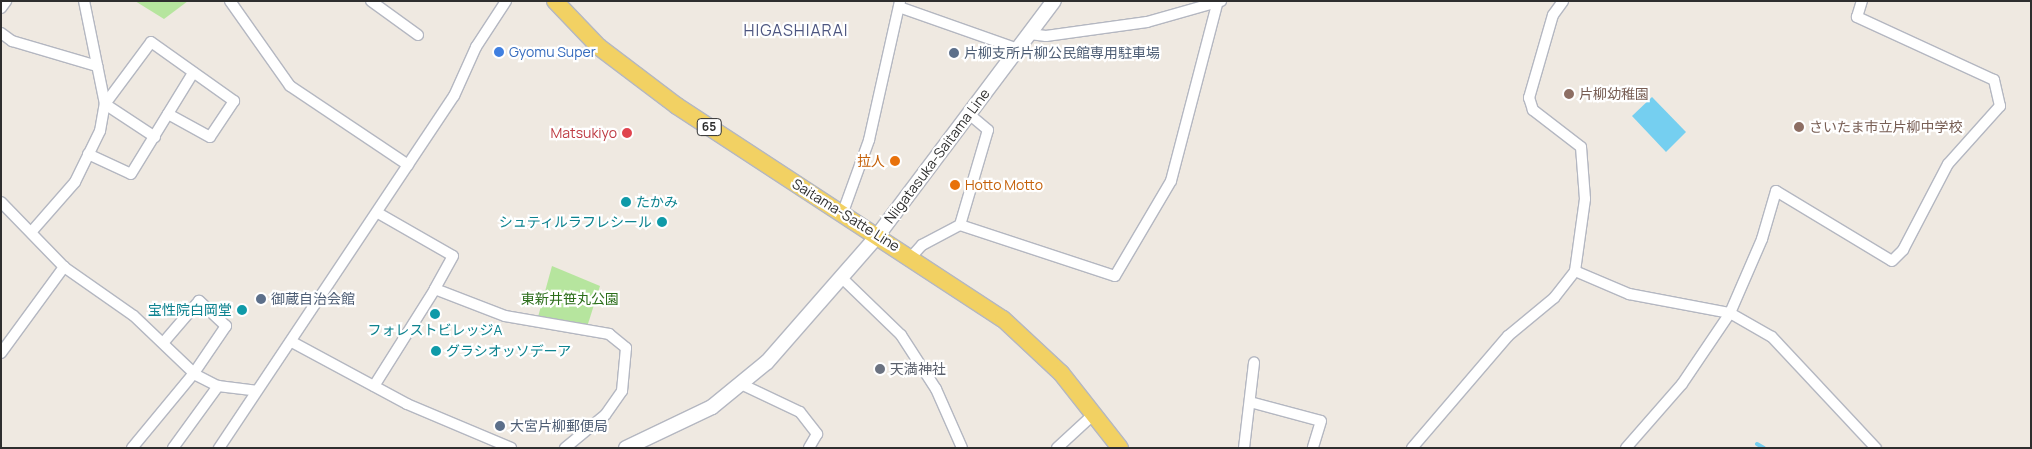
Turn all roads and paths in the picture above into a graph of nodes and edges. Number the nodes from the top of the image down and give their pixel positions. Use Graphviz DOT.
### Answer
graph roads {
  1 [pos="6,1"];
  2 [pos="84,1"];
  3 [pos="230,1"];
  4 [pos="371,1"];
  5 [pos="506,1"];
  6 [pos="555,1"];
  7 [pos="1054,1"];
  8 [pos="1563,1"];
  9 [pos="1862,1"];
  10 [pos="1219,3"];
  11 [pos="900,4"];
  12 [pos="1,8"];
  13 [pos="1,33"];
  14 [pos="1030,34"];
  15 [pos="418,35"];
  16 [pos="1018,49"];
  17 [pos="96,66"];
  18 [pos="193,73"];
  19 [pos="105,104"];
  20 [pos="168,114"];
  21 [pos="970,115"];
  22 [pos="155,136"];
  23 [pos="88,154"];
  24 [pos="408,165"];
  25 [pos="1,202"];
  26 [pos="843,212"];
  27 [pos="378,213"];
  28 [pos="960,225"];
  29 [pos="33,230"];
  30 [pos="878,235"];
  31 [pos="912,256"];
  32 [pos="64,267"];
  33 [pos="1575,271"];
  34 [pos="843,279"];
  35 [pos="436,289"];
  36 [pos="1730,314"];
  37 [pos="292,342"];
  38 [pos="163,343"];
  39 [pos="1,354"];
  40 [pos="1254,363"];
  41 [pos="194,373"];
  42 [pos="742,385"];
  43 [pos="218,386"];
  44 [pos="374,386"];
  45 [pos="256,391"];
  46 [pos="1250,402"];
  47 [pos="1095,413"];
  48 [pos="1414,447"];
  49 [pos="132,448"];
  50 [pos="173,448"];
  51 [pos="219,448"];
  52 [pos="511,448"];
  53 [pos="565,448"];
  54 [pos="626,448"];
  55 [pos="810,448"];
  56 [pos="962,448"];
  57 [pos="1057,448"];
  58 [pos="1120,448"];
  59 [pos="1244,448"];
  60 [pos="1313,448"];
  61 [pos="1626,448"];
  62 [pos="1876,448"];
  1 -- 12 [label="street"];
  2 -- 17 [label="street"];
  3 -- 24 [label="street"];
  4 -- 15 [label="street"];
  5 -- 24 [label="street"];
  6 -- 26 [label="main road, Saitama-Satte Line / 65"];
  7 -- 14 [label="main road, Niigatasuka-Saitama Line"];
  8 -- 33 [label="street"];
  9 -- 36 [label="street"];
  10 -- 14 [label="street"];
  10 -- 28 [label="street"];
  11 -- 16 [label="street"];
  11 -- 26 [label="street"];
  13 -- 17 [label="street"];
  14 -- 16 [label="main road, Niigatasuka-Saitama Line"];
  16 -- 21 [label="main road, Niigatasuka-Saitama Line"];
  17 -- 19 [label="street"];
  18 -- 19 [label="street"];
  18 -- 20 [label="street"];
  18 -- 20 [label="street"];
  19 -- 22 [label="street"];
  19 -- 23 [label="street"];
  20 -- 22 [label="street"];
  21 -- 28 [label="street"];
  21 -- 30 [label="main road, Niigatasuka-Saitama Line"];
  22 -- 23 [label="street"];
  23 -- 29 [label="street"];
  24 -- 27 [label="street"];
  25 -- 29 [label="street"];
  26 -- 30 [label="main road, Saitama-Satte Line / 65"];
  27 -- 35 [label="street"];
  27 -- 37 [label="street"];
  28 -- 31 [label="street"];
  29 -- 32 [label="street"];
  30 -- 31 [label="main road, Saitama-Satte Line / 65"];
  30 -- 34 [label="main road, Niigatasuka-Saitama Line"];
  31 -- 47 [label="main road, Saitama-Satte Line / 65"];
  32 -- 38 [label="street"];
  32 -- 39 [label="street"];
  33 -- 36 [label="street"];
  33 -- 48 [label="street"];
  34 -- 42 [label="main road, Niigatasuka-Saitama Line"];
  34 -- 56 [label="street"];
  35 -- 44 [label="street"];
  35 -- 53 [label="street"];
  36 -- 61 [label="street"];
  36 -- 62 [label="street"];
  37 -- 44 [label="street"];
  37 -- 45 [label="street"];
  38 -- 41 [label="street"];
  38 -- 41 [label="street"];
  40 -- 46 [label="street"];
  41 -- 43 [label="street"];
  41 -- 49 [label="street"];
  42 -- 54 [label="main road, Niigatasuka-Saitama Line"];
  42 -- 55 [label="street"];
  43 -- 45 [label="street"];
  43 -- 50 [label="street"];
  44 -- 52 [label="street"];
  45 -- 51 [label="street"];
  46 -- 59 [label="street"];
  46 -- 60 [label="street"];
  47 -- 57 [label="street"];
  47 -- 58 [label="main road, Saitama-Satte Line / 65"];
}
